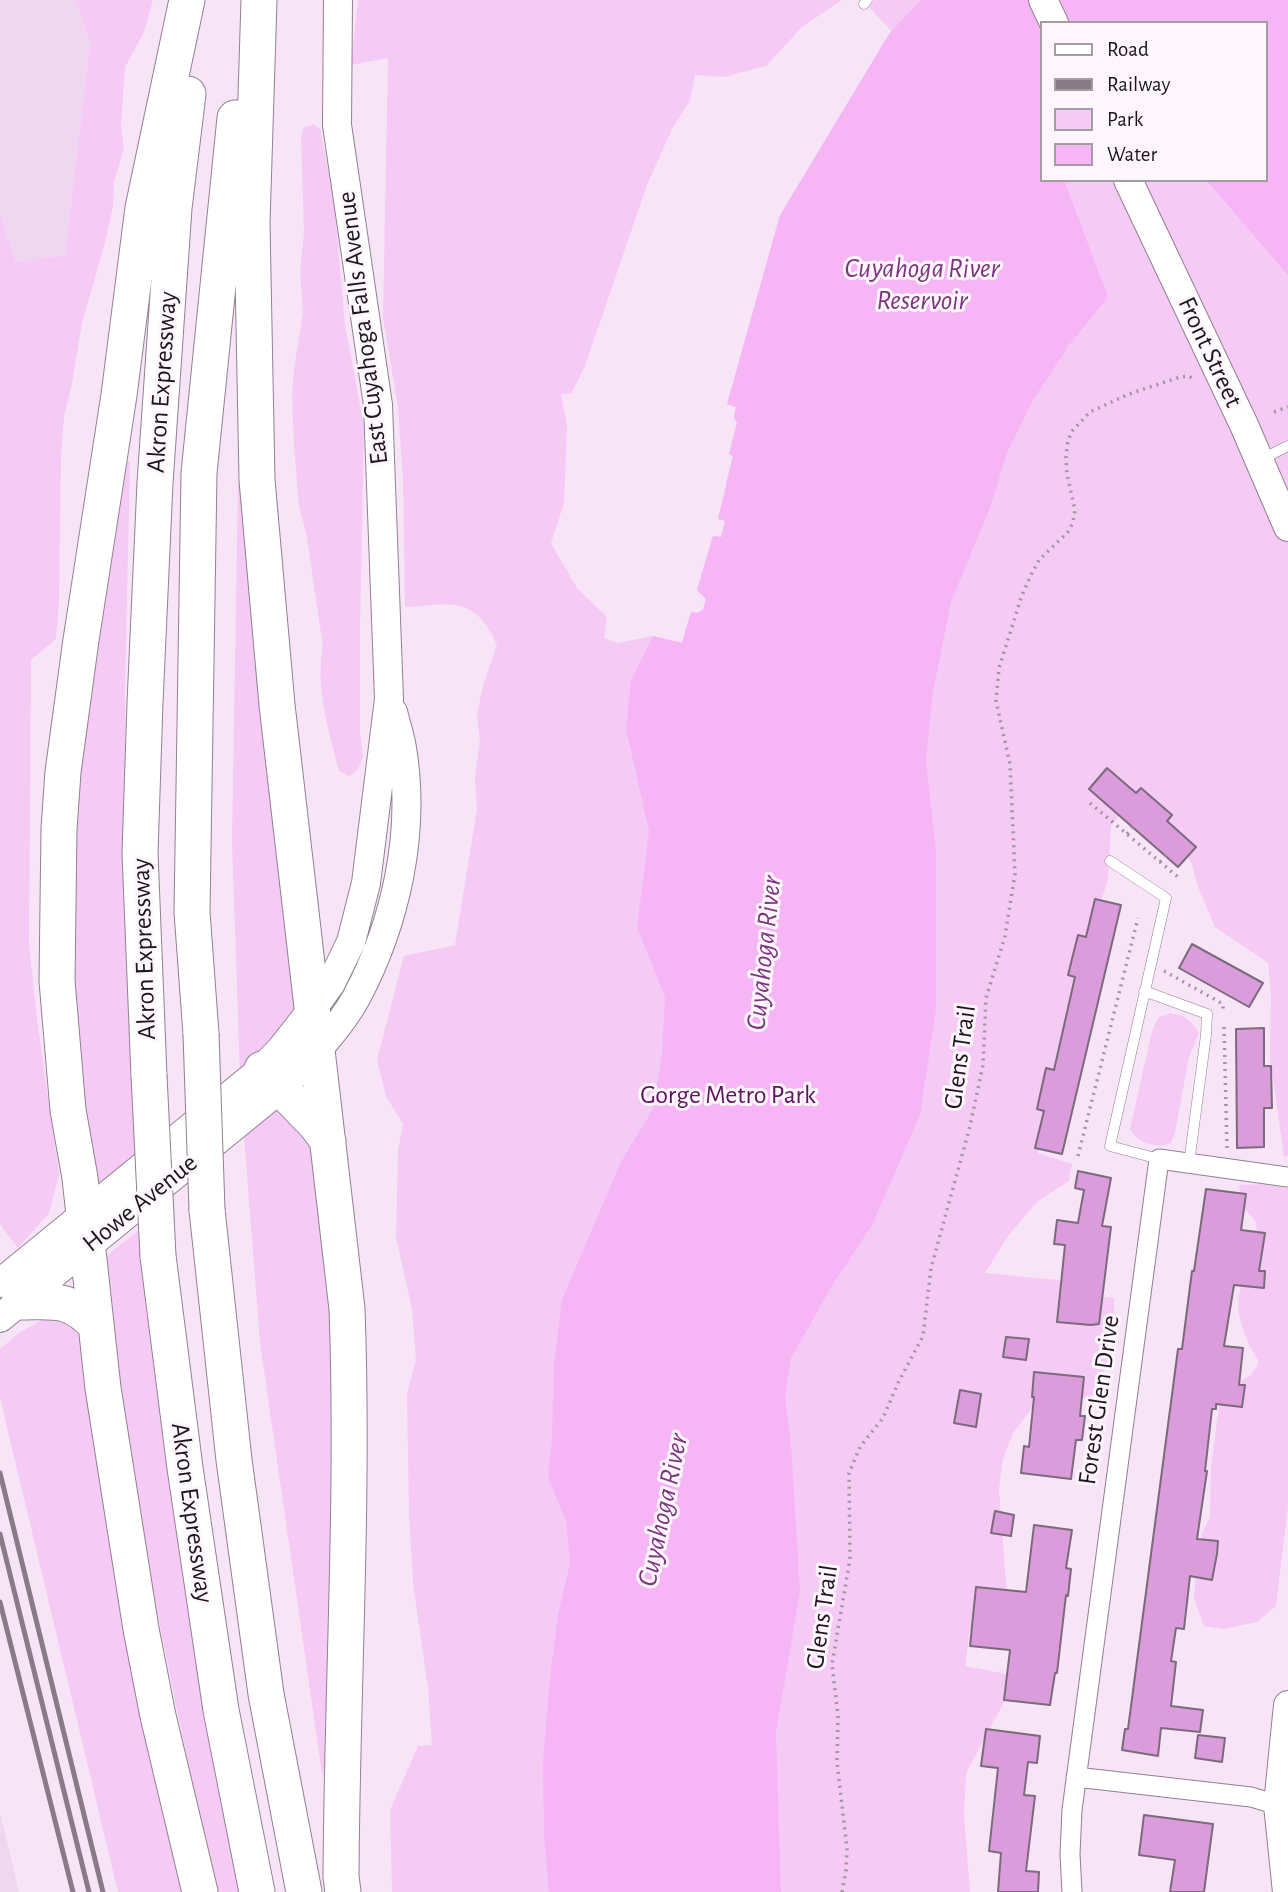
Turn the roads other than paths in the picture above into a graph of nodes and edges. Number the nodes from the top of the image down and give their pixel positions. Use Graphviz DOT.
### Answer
graph roads {
  1 [pos="187,0"];
  2 [pos="199,0"];
  3 [pos="248,0"];
  4 [pos="259,0"];
  5 [pos="338,0"];
  6 [pos="1043,0"];
  7 [pos="1053,21"];
  8 [pos="1129,182"];
  9 [pos="1288,446"];
  10 [pos="1259,460"];
  11 [pos="1288,527"];
  12 [pos="389,699"];
  13 [pos="1110,861"];
  14 [pos="1144,991"];
  15 [pos="310,1029"];
  16 [pos="271,1079"];
  17 [pos="328,1141"];
  18 [pos="1159,1159"];
  19 [pos="1189,1163"];
  20 [pos="1288,1177"];
  21 [pos="86,1228"];
  22 [pos="6,1301"];
  23 [pos="96,1325"];
  24 [pos="1288,1704"];
  25 [pos="1076,1777"];
  26 [pos="1283,1806"];
  27 [pos="200,1892"];
  28 [pos="257,1892"];
  29 [pos="304,1892"];
  30 [pos="343,1892"];
  31 [pos="1072,1892"];
  32 [pos="1287,1892"];
  1 -- 21 [label="highway"];
  2 -- 28 [label="highway, Akron Expressway, bridge"];
  3 -- 29 [label="highway, Akron Expressway, bridge"];
  4 -- 15 [label="highway"];
  5 -- 12 [label="street, East Cuyahoga Falls Avenue"];
  6 -- 7 [label="street"];
  8 -- 10 [label="street, Front Street"];
  9 -- 10 [label="lane"];
  10 -- 11 [label="street, Front Street"];
  12 -- 15 [label="street, East Cuyahoga Falls Avenue"];
  12 -- 15 [label="street, East Cuyahoga Falls Avenue"];
  13 -- 14 [label="lane"];
  14 -- 18 [label="lane"];
  14 -- 19 [label="lane"];
  15 -- 16 [label="street, Howe Avenue"];
  15 -- 17 [label="highway"];
  16 -- 17 [label="highway"];
  16 -- 21 [label="street, Howe Avenue"];
  17 -- 30 [label="highway"];
  18 -- 19 [label="street"];
  18 -- 25 [label="street, Forest Glen Drive"];
  19 -- 20 [label="street"];
  21 -- 22 [label="street, Howe Avenue"];
  21 -- 23 [label="highway"];
  22 -- 23 [label="highway"];
  23 -- 27 [label="highway"];
  24 -- 26 [label="street"];
  25 -- 26 [label="street"];
  25 -- 31 [label="street, Forest Glen Drive"];
  26 -- 32 [label="street"];
}
